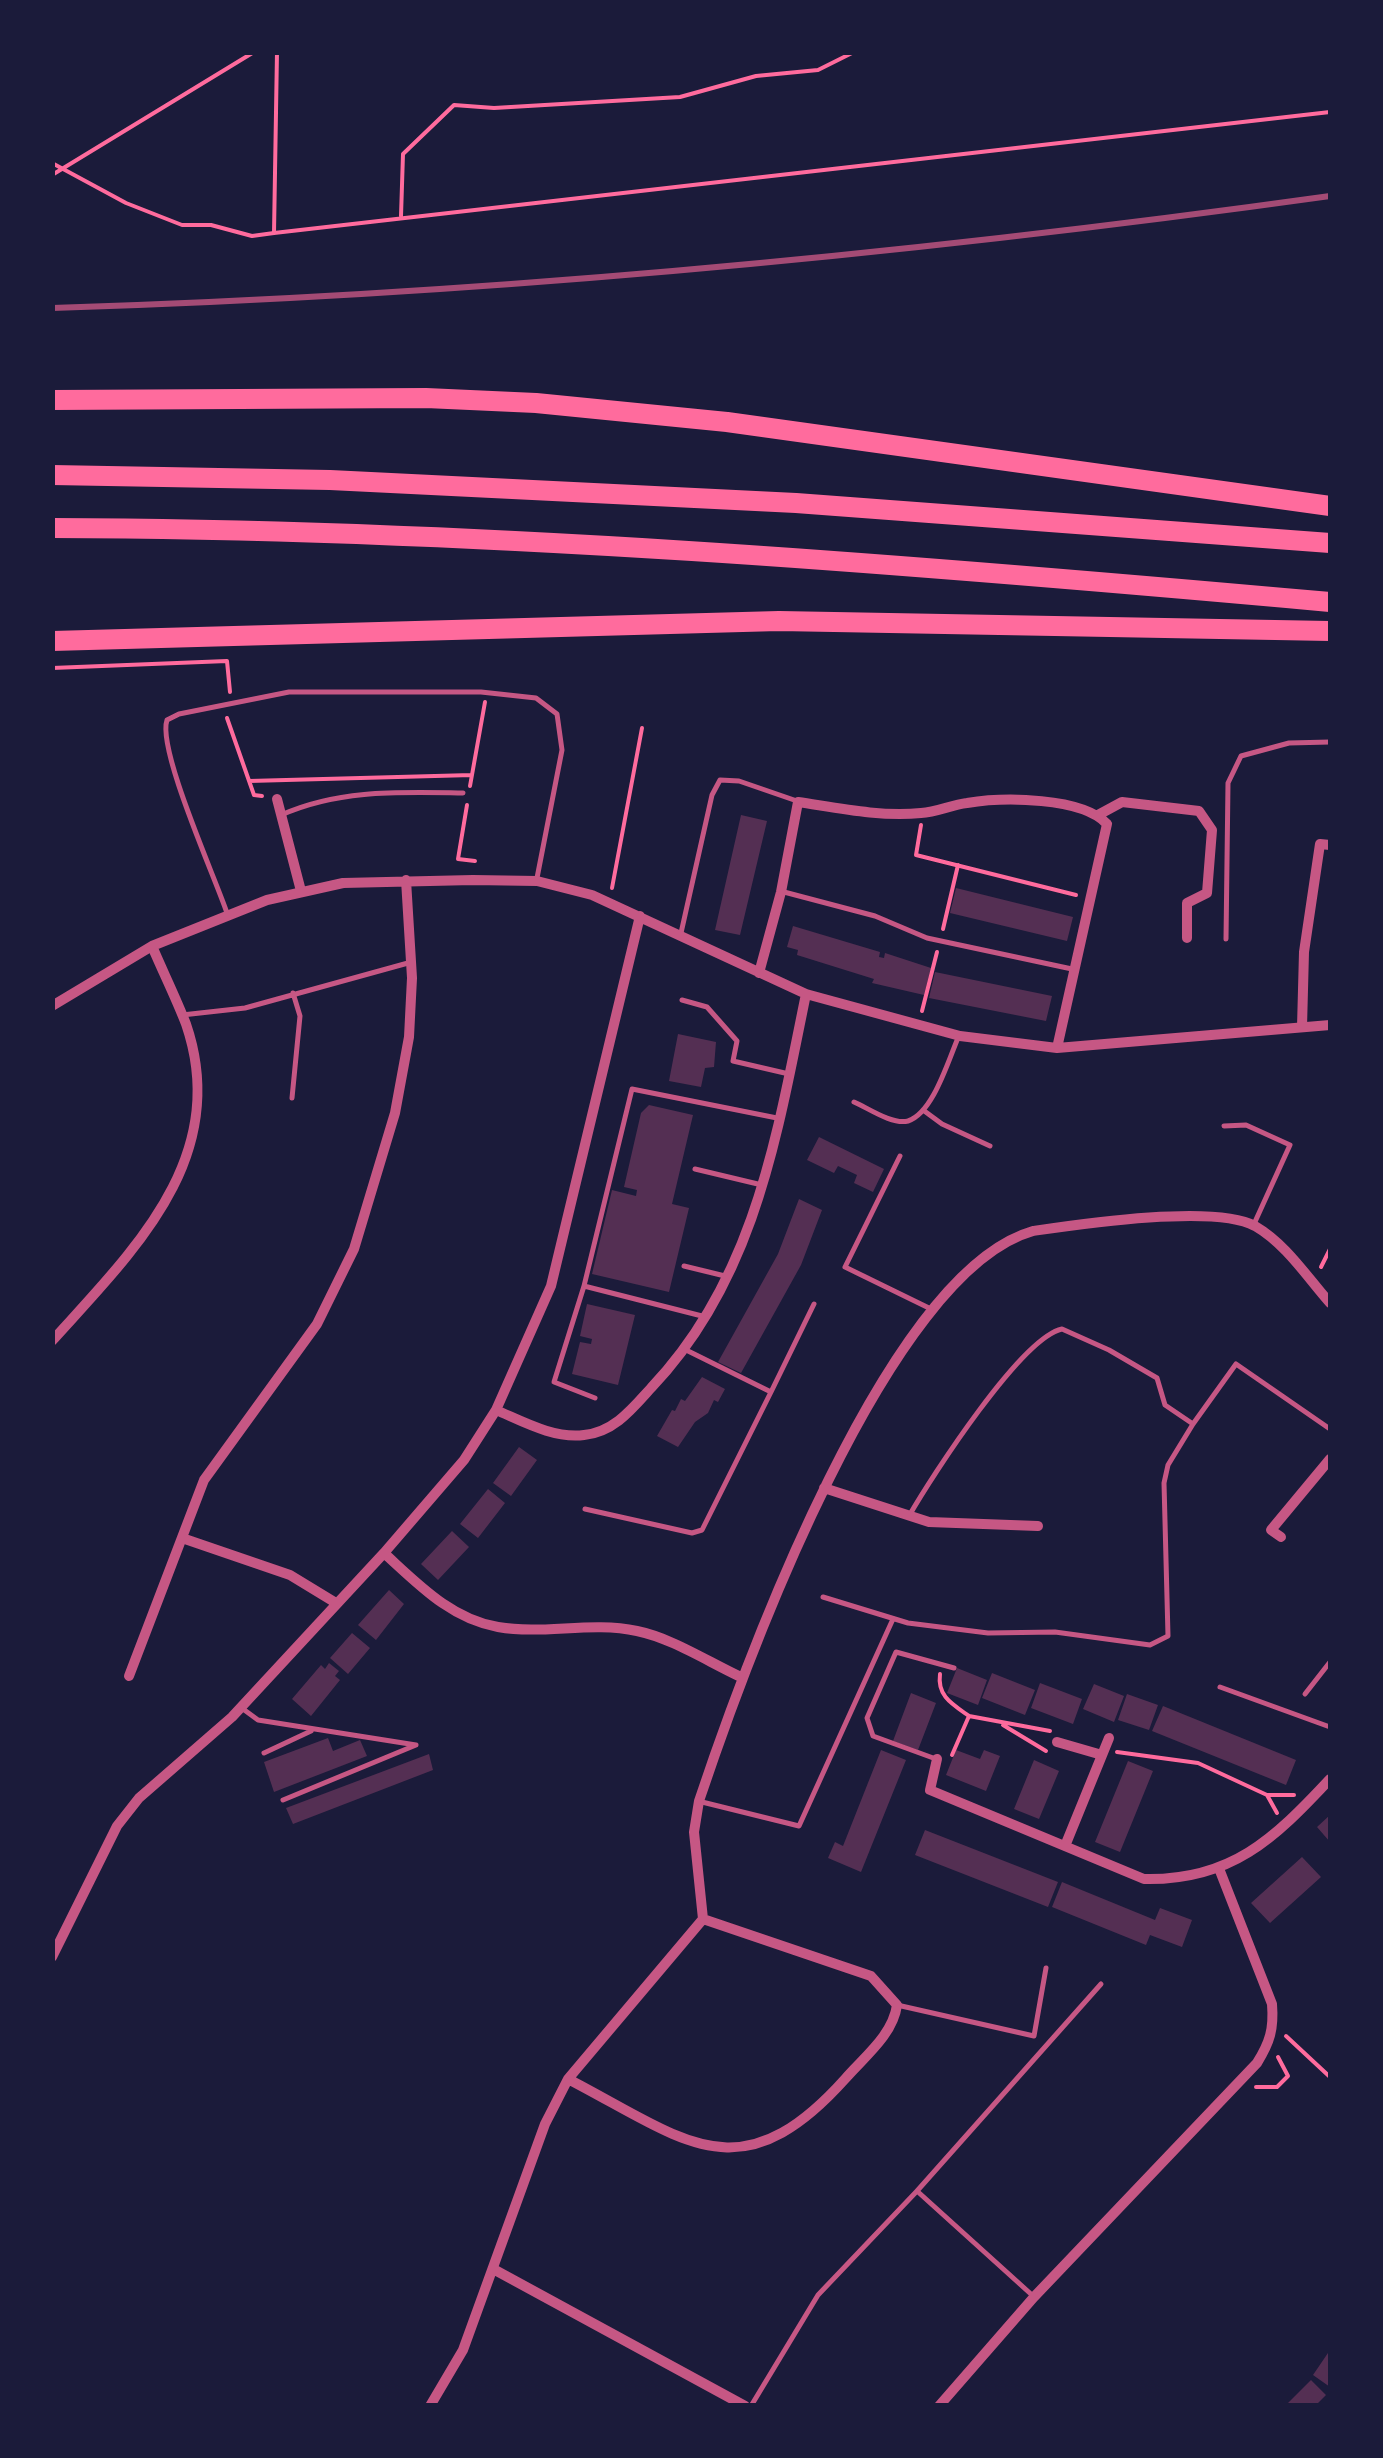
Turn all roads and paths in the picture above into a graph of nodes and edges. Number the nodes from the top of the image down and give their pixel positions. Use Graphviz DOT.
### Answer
graph roads {
  1 [pos="254,52"];
  2 [pos="278,52"];
  3 [pos="854,52"];
  4 [pos="1330,112"];
  5 [pos="52,163"];
  6 [pos="64,168"];
  7 [pos="52,175"];
  8 [pos="401,217"];
  9 [pos="274,233"];
  10 [pos="52,400"];
  11 [pos="52,475"];
  12 [pos="1330,506"];
  13 [pos="52,528"];
  14 [pos="1330,542"];
  15 [pos="1330,602"];
  16 [pos="1330,631"];
  17 [pos="52,641"];
  18 [pos="52,668"];
  19 [pos="232,702"];
  20 [pos="222,704"];
  21 [pos="642,728"];
  22 [pos="1330,742"];
  23 [pos="472,775"];
  24 [pos="249,781"];
  25 [pos="463,793"];
  26 [pos="277,799"];
  27 [pos="798,802"];
  28 [pos="924,813"];
  29 [pos="1098,814"];
  30 [pos="281,815"];
  31 [pos="1330,844"];
  32 [pos="406,880"];
  33 [pos="537,881"];
  34 [pos="302,891"];
  35 [pos="781,892"];
  36 [pos="1091,899"];
  37 [pos="609,902"];
  38 [pos="227,913"];
  39 [pos="640,916"];
  40 [pos="680,936"];
  41 [pos="1187,938"];
  42 [pos="1226,939"];
  43 [pos="152,946"];
  44 [pos="412,963"];
  45 [pos="1075,970"];
  46 [pos="760,973"];
  47 [pos="293,993"];
  48 [pos="806,994"];
  49 [pos="682,1000"];
  50 [pos="52,1006"];
  51 [pos="182,1015"];
  52 [pos="1330,1025"];
  53 [pos="1302,1027"];
  54 [pos="960,1036"];
  55 [pos="1057,1048"];
  56 [pos="790,1074"];
  57 [pos="292,1098"];
  58 [pos="854,1102"];
  59 [pos="924,1110"];
  60 [pos="780,1118"];
  61 [pos="1224,1126"];
  62 [pos="990,1146"];
  63 [pos="900,1156"];
  64 [pos="694,1169"];
  65 [pos="765,1185"];
  66 [pos="1253,1225"];
  67 [pos="1330,1250"];
  68 [pos="684,1266"];
  69 [pos="728,1276"];
  70 [pos="1313,1284"];
  71 [pos="584,1286"];
  72 [pos="1330,1303"];
  73 [pos="814,1304"];
  74 [pos="933,1311"];
  75 [pos="705,1316"];
  76 [pos="52,1341"];
  77 [pos="684,1349"];
  78 [pos="771,1392"];
  79 [pos="595,1398"];
  80 [pos="496,1410"];
  81 [pos="1193,1424"];
  82 [pos="1330,1429"];
  83 [pos="1330,1459"];
  84 [pos="824,1488"];
  85 [pos="585,1509"];
  86 [pos="908,1518"];
  87 [pos="1038,1526"];
  88 [pos="1281,1537"];
  89 [pos="182,1538"];
  90 [pos="384,1553"];
  91 [pos="823,1597"];
  92 [pos="336,1602"];
  93 [pos="893,1619"];
  94 [pos="1330,1662"];
  95 [pos="942,1664"];
  96 [pos="954,1668"];
  97 [pos="129,1676"];
  98 [pos="743,1678"];
  99 [pos="1220,1687"];
  100 [pos="1304,1694"];
  101 [pos="241,1707"];
  102 [pos="969,1716"];
  103 [pos="1004,1725"];
  104 [pos="1330,1727"];
  105 [pos="314,1730"];
  106 [pos="1109,1738"];
  107 [pos="1056,1742"];
  108 [pos="264,1753"];
  109 [pos="1102,1755"];
  110 [pos="937,1759"];
  111 [pos="1330,1778"];
  112 [pos="1315,1796"];
  113 [pos="283,1800"];
  114 [pos="699,1801"];
  115 [pos="1064,1846"];
  116 [pos="1220,1870"];
  117 [pos="703,1918"];
  118 [pos="52,1956"];
  119 [pos="1046,1968"];
  120 [pos="1101,1984"];
  121 [pos="897,2005"];
  122 [pos="1288,2024"];
  123 [pos="1274,2028"];
  124 [pos="1286,2036"];
  125 [pos="1330,2077"];
  126 [pos="568,2079"];
  127 [pos="1250,2090"];
  128 [pos="917,2191"];
  129 [pos="495,2270"];
  130 [pos="1034,2297"];
  131 [pos="430,2406"];
  132 [pos="748,2406"];
  133 [pos="939,2406"];
  1 -- 6 [label="path"];
  2 -- 9 [label="path"];
  3 -- 8 [label="path"];
  4 -- 8 [label="path"];
  5 -- 6 [label="path"];
  6 -- 7 [label="path"];
  6 -- 9 [label="path"];
  8 -- 9 [label="path"];
  10 -- 12 [label="highway"];
  11 -- 14 [label="highway"];
  13 -- 15 [label="highway"];
  16 -- 17 [label="highway"];
  18 -- 19 [label="path"];
  19 -- 20 [label="lane"];
  19 -- 33 [label="lane"];
  20 -- 24 [label="path"];
  20 -- 38 [label="lane"];
  21 -- 37 [label="path"];
  22 -- 42 [label="lane"];
  23 -- 24 [label="path"];
  24 -- 26 [label="path"];
  25 -- 30 [label="lane"];
  26 -- 30 [label="street"];
  27 -- 28 [label="street"];
  27 -- 35 [label="street"];
  27 -- 40 [label="lane"];
  28 -- 29 [label="street"];
  28 -- 36 [label="path"];
  29 -- 36 [label="street"];
  29 -- 41 [label="street"];
  30 -- 34 [label="street"];
  31 -- 53 [label="street"];
  32 -- 33 [label="street"];
  32 -- 34 [label="street"];
  32 -- 44 [label="street"];
  33 -- 37 [label="street"];
  34 -- 38 [label="street"];
  35 -- 45 [label="lane"];
  35 -- 46 [label="street"];
  36 -- 45 [label="street"];
  37 -- 39 [label="street"];
  38 -- 43 [label="street"];
  39 -- 40 [label="street"];
  39 -- 80 [label="street"];
  40 -- 46 [label="street"];
  43 -- 50 [label="street"];
  43 -- 51 [label="street"];
  44 -- 47 [label="lane"];
  44 -- 89 [label="street"];
  45 -- 55 [label="street"];
  46 -- 48 [label="street"];
  47 -- 51 [label="lane"];
  47 -- 57 [label="lane"];
  48 -- 54 [label="street"];
  48 -- 56 [label="street"];
  49 -- 56 [label="lane"];
  51 -- 76 [label="street"];
  52 -- 53 [label="street"];
  53 -- 55 [label="street"];
  54 -- 55 [label="street"];
  54 -- 59 [label="lane"];
  56 -- 60 [label="street"];
  58 -- 59 [label="lane"];
  59 -- 62 [label="lane"];
  60 -- 65 [label="street"];
  60 -- 71 [label="lane"];
  61 -- 66 [label="lane"];
  63 -- 74 [label="lane"];
  64 -- 65 [label="lane"];
  65 -- 69 [label="street"];
  66 -- 70 [label="street"];
  66 -- 74 [label="street"];
  67 -- 70 [label="path"];
  68 -- 69 [label="lane"];
  69 -- 75 [label="street"];
  70 -- 72 [label="street"];
  71 -- 75 [label="lane"];
  71 -- 79 [label="lane"];
  73 -- 78 [label="lane"];
  74 -- 84 [label="street"];
  75 -- 77 [label="street"];
  77 -- 78 [label="lane"];
  77 -- 80 [label="street"];
  78 -- 85 [label="lane"];
  80 -- 90 [label="street"];
  81 -- 82 [label="lane"];
  81 -- 86 [label="lane"];
  81 -- 93 [label="lane"];
  83 -- 88 [label="street"];
  84 -- 86 [label="street"];
  84 -- 98 [label="street"];
  86 -- 87 [label="street"];
  89 -- 92 [label="street"];
  89 -- 97 [label="street"];
  90 -- 92 [label="street"];
  90 -- 98 [label="street"];
  91 -- 93 [label="lane"];
  92 -- 101 [label="street"];
  93 -- 114 [label="lane"];
  94 -- 100 [label="lane"];
  95 -- 96 [label="lane"];
  95 -- 102 [label="path"];
  95 -- 110 [label="lane"];
  98 -- 114 [label="street"];
  99 -- 104 [label="lane"];
  101 -- 105 [label="lane"];
  101 -- 118 [label="street"];
  102 -- 103 [label="path"];
  102 -- 110 [label="path"];
  103 -- 107 [label="path"];
  103 -- 107 [label="path"];
  105 -- 108 [label="lane"];
  105 -- 113 [label="lane"];
  106 -- 109 [label="street"];
  107 -- 109 [label="street"];
  109 -- 112 [label="path"];
  109 -- 115 [label="street"];
  110 -- 115 [label="street"];
  111 -- 112 [label="street"];
  112 -- 116 [label="street"];
  114 -- 117 [label="street"];
  115 -- 116 [label="street"];
  116 -- 123 [label="street"];
  117 -- 121 [label="street"];
  117 -- 126 [label="street"];
  119 -- 121 [label="lane"];
  120 -- 128 [label="lane"];
  121 -- 126 [label="street"];
  122 -- 124 [label="path"];
  123 -- 124 [label="path"];
  123 -- 130 [label="street"];
  124 -- 125 [label="path"];
  124 -- 127 [label="path"];
  126 -- 129 [label="street"];
  128 -- 130 [label="lane"];
  128 -- 132 [label="lane"];
  129 -- 131 [label="street"];
  129 -- 132 [label="street"];
  130 -- 133 [label="street"];
}
